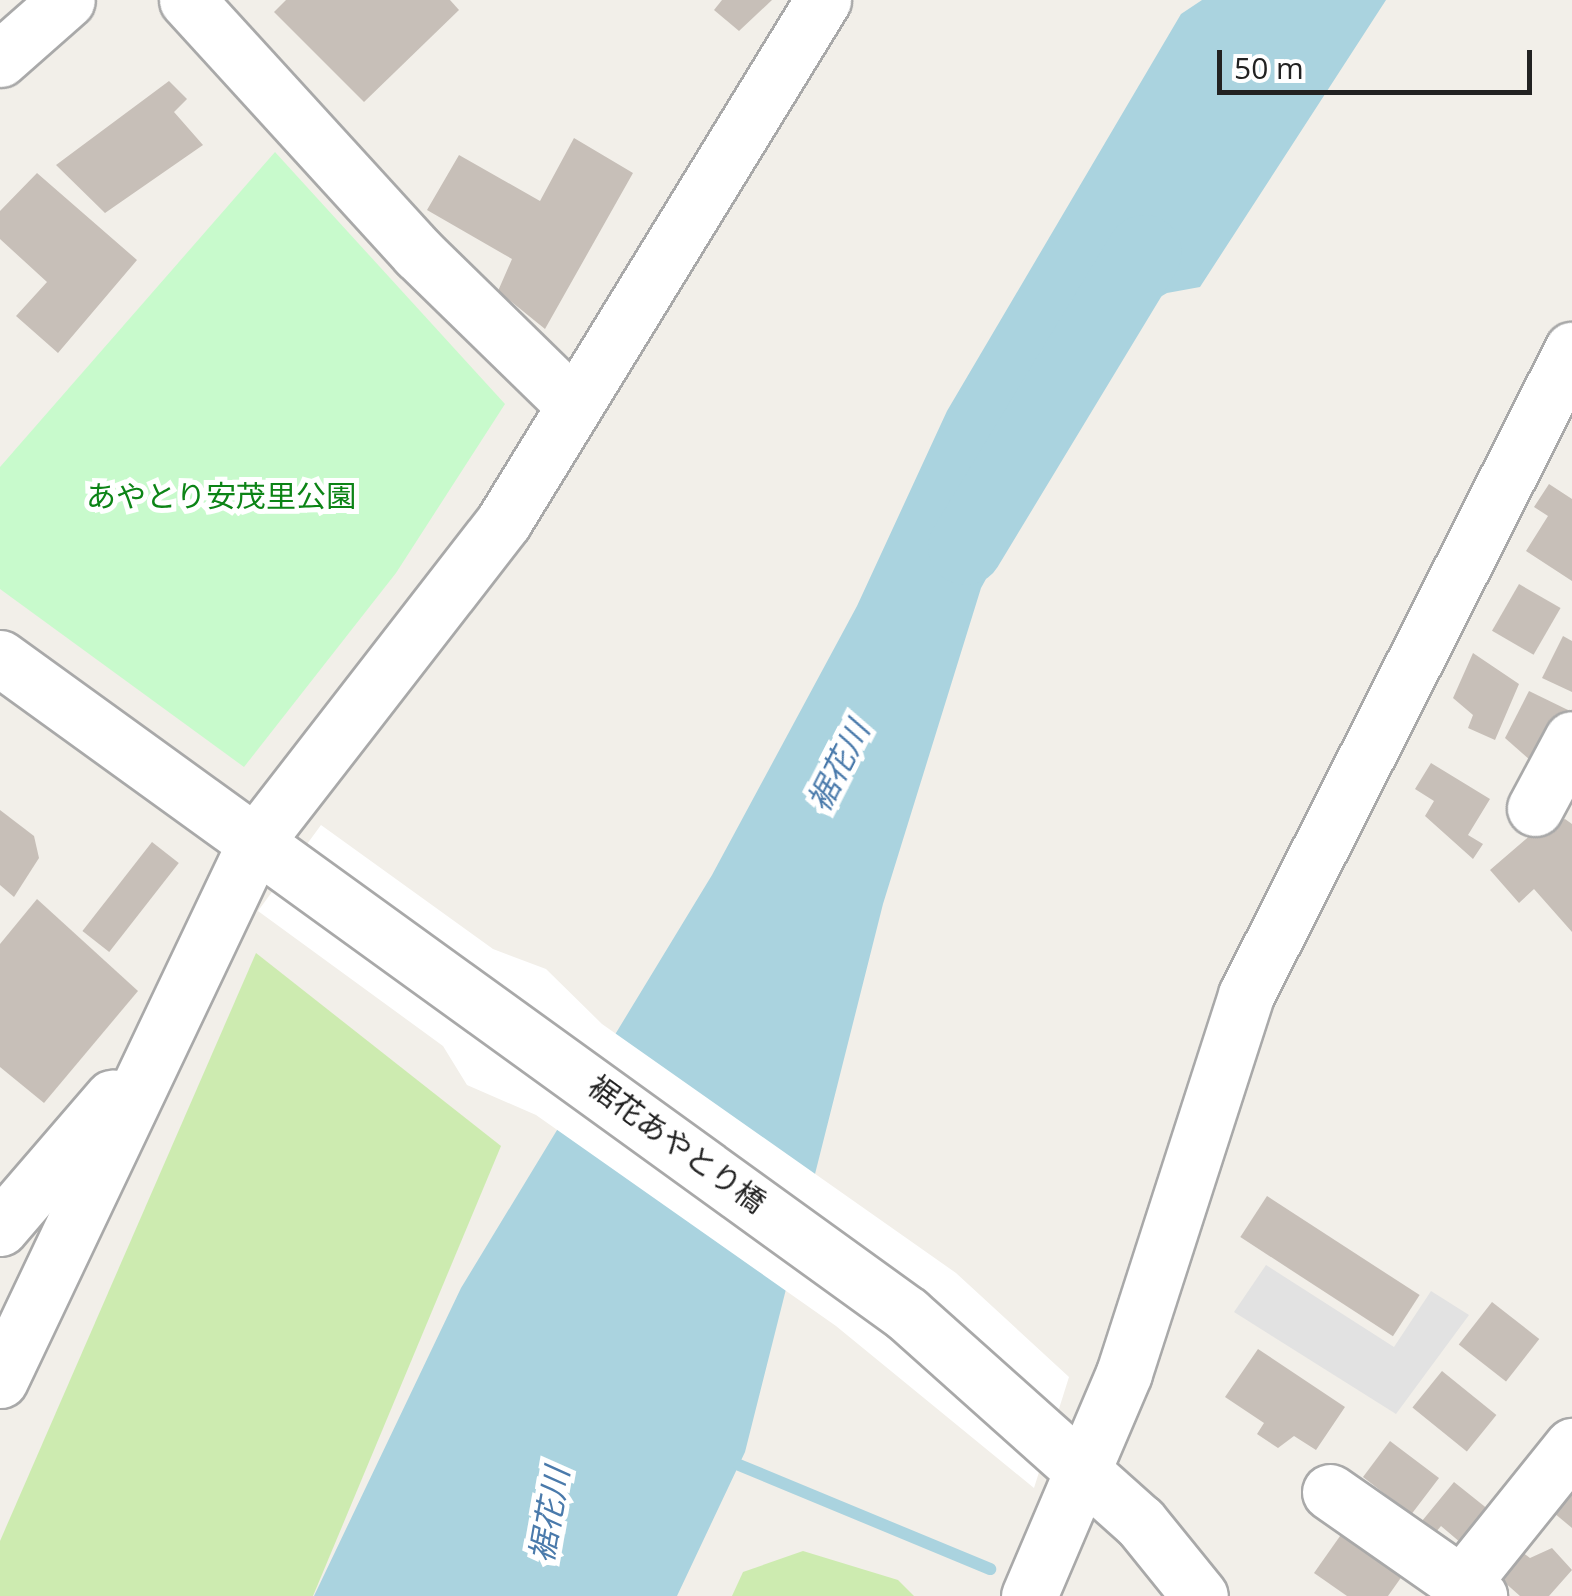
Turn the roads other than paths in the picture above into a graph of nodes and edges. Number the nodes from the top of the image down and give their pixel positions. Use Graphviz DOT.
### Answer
graph roads {
  1 [pos="66,0"];
  2 [pos="187,0"];
  3 [pos="823,0"];
  4 [pos="0,59"];
  5 [pos="1572,350"];
  6 [pos="573,404"];
  7 [pos="0,658"];
  8 [pos="1572,739"];
  9 [pos="1535,808"];
  10 [pos="274,853"];
  11 [pos="141,1080"];
  12 [pos="0,1228"];
  13 [pos="0,1380"];
  14 [pos="1572,1446"];
  15 [pos="1067,1454"];
  16 [pos="1330,1492"];
  17 [pos="1470,1590"];
  18 [pos="1029,1596"];
  19 [pos="1200,1596"];
  1 -- 4 [label="street"];
  2 -- 6 [label="street"];
  3 -- 6 [label="street"];
  5 -- 15 [label="street"];
  6 -- 10 [label="street"];
  7 -- 10 [label="street, 裾花あやとり橋"];
  8 -- 9 [label="street"];
  10 -- 11 [label="street"];
  10 -- 15 [label="street, 裾花あやとり橋"];
  11 -- 12 [label="street"];
  11 -- 13 [label="street"];
  14 -- 17 [label="street"];
  15 -- 18 [label="street"];
  15 -- 19 [label="street, 裾花あやとり橋"];
  16 -- 17 [label="street"];
}
